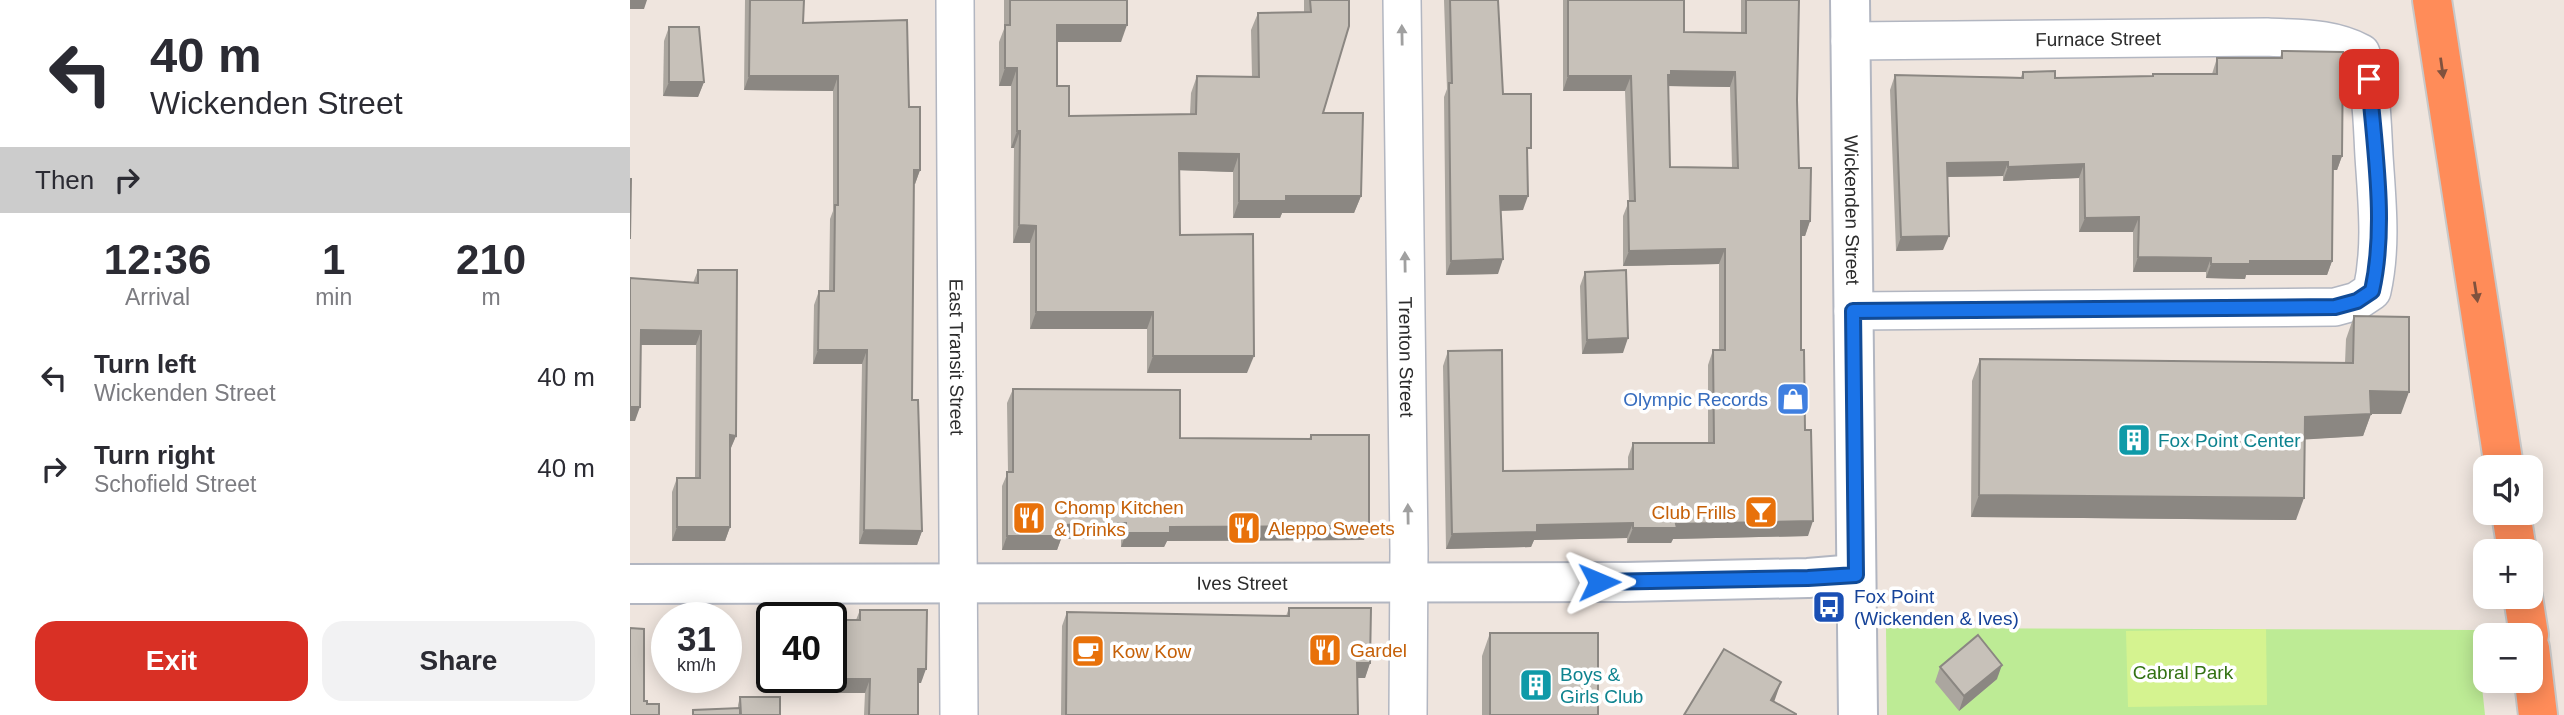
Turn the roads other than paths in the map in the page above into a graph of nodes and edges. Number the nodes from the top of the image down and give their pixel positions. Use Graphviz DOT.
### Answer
graph roads {
  1 [pos="954,0"];
  2 [pos="1402,0"];
  3 [pos="1850,0"];
  4 [pos="2432,0"];
  5 [pos="1850,41"];
  6 [pos="1853,311"];
  7 [pos="2502,455"];
  8 [pos="1856,575"];
  9 [pos="958,583"];
  10 [pos="1408,583"];
  11 [pos="630,584"];
  12 [pos="2535,693"];
  13 [pos="959,715"];
  14 [pos="1408,715"];
  15 [pos="1858,715"];
  16 [pos="2538,715"];
  1 -- 9 [label="street, East Transit Street"];
  10 -- 2 [label="street, Trenton Street, one-way"];
  3 -- 5 [label="street, Wickenden Street"];
  4 -- 7 [label="highway, one-way"];
  5 -- 6 [label="street, Wickenden Street"];
  5 -- 6 [label="street, Furnace Street"];
  6 -- 8 [label="street, Wickenden Street"];
  8 -- 10 [label="street, Ives Street"];
  8 -- 15 [label="street, Wickenden Street"];
  9 -- 10 [label="street, Ives Street"];
  9 -- 11 [label="street, Ives Street"];
  9 -- 13 [label="street, East Transit Street"];
  10 -- 14 [label="street, Trenton Street"];
  12 -- 16 [label="highway"];
}
